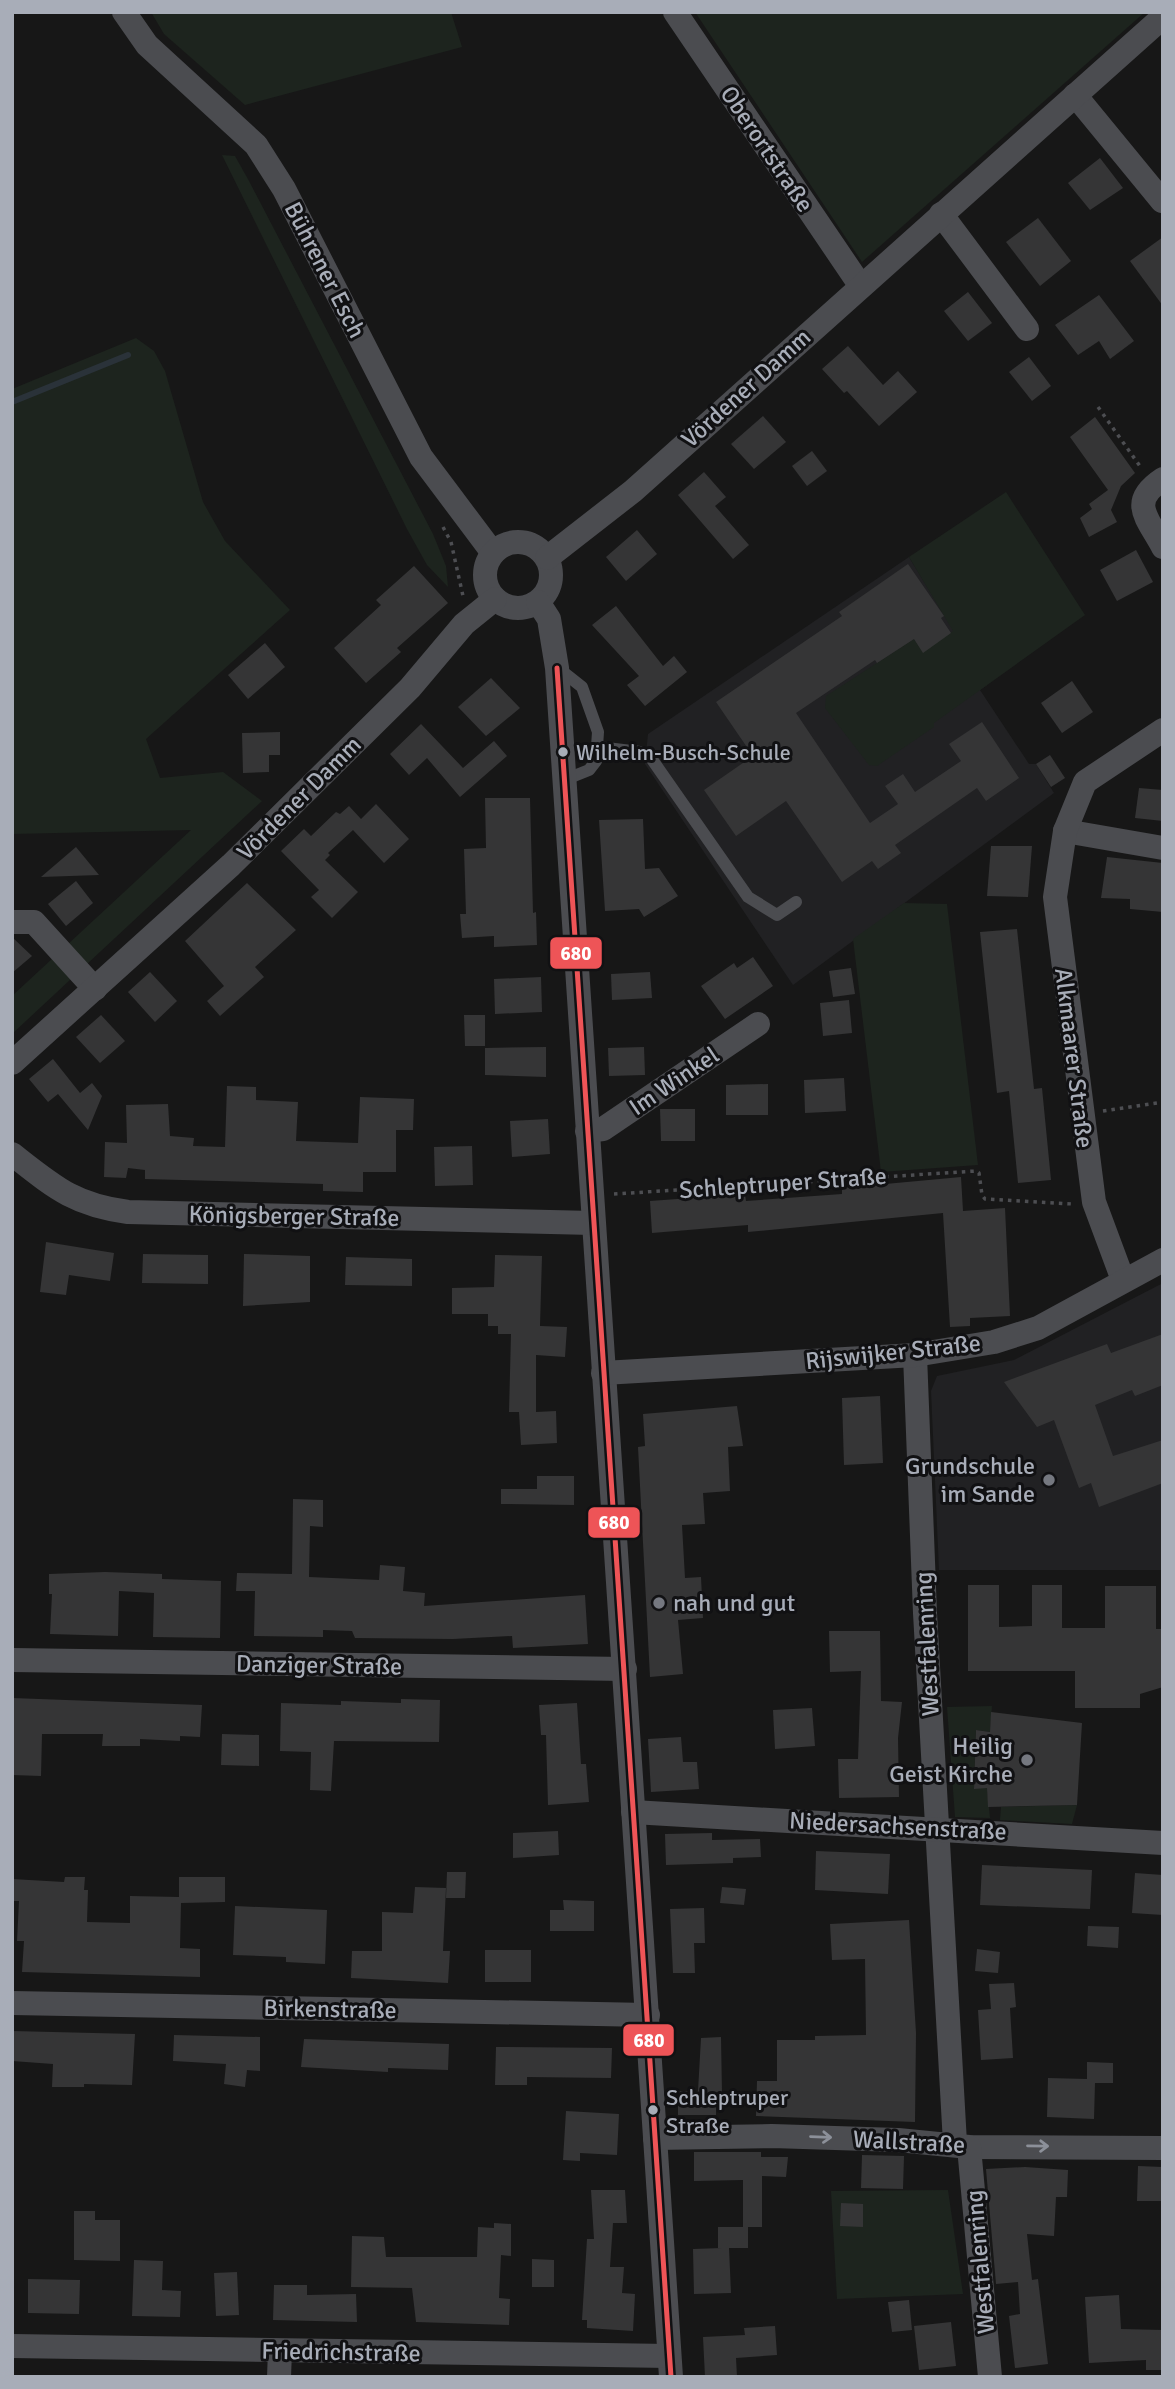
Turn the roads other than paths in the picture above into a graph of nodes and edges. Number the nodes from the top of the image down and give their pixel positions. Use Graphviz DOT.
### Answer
graph roads {
  1 [pos="124,12"];
  2 [pos="675,12"];
  3 [pos="1163,17"];
  4 [pos="1075,95"];
  5 [pos="1162,201"];
  6 [pos="941,214"];
  7 [pos="860,285"];
  8 [pos="1027,329"];
  9 [pos="1158,482"];
  10 [pos="1163,547"];
  11 [pos="493,553"];
  12 [pos="547,558"];
  13 [pos="495,599"];
  14 [pos="538,602"];
  15 [pos="557,668"];
  16 [pos="1163,730"];
  17 [pos="598,747"];
  18 [pos="564,780"];
  19 [pos="1065,831"];
  20 [pos="1163,848"];
  21 [pos="796,902"];
  22 [pos="12,922"];
  23 [pos="95,989"];
  24 [pos="758,1024"];
  25 [pos="12,1063"];
  26 [pos="587,1131"];
  27 [pos="12,1154"];
  28 [pos="593,1223"];
  29 [pos="1163,1260"];
  30 [pos="1123,1279"];
  31 [pos="915,1354"];
  32 [pos="603,1373"];
  33 [pos="12,1660"];
  34 [pos="625,1669"];
  35 [pos="633,1812"];
  36 [pos="937,1828"];
  37 [pos="1163,1843"];
  38 [pos="12,2003"];
  39 [pos="648,2015"];
  40 [pos="655,2138"];
  41 [pos="962,2145"];
  42 [pos="1163,2148"];
  43 [pos="12,2346"];
  44 [pos="280,2351"];
  45 [pos="670,2366"];
  46 [pos="279,2377"];
  47 [pos="990,2377"];
  1 -- 11 [label="street, Bührener Esch"];
  2 -- 7 [label="street, Oberortstraße"];
  3 -- 4 [label="street, Vördener Damm"];
  4 -- 5 [label="street"];
  4 -- 6 [label="street, Vördener Damm"];
  6 -- 7 [label="street, Vördener Damm"];
  6 -- 8 [label="street"];
  7 -- 12 [label="street, Vördener Damm"];
  9 -- 10 [label="street"];
  11 -- 12 [label="street"];
  11 -- 13 [label="street"];
  12 -- 14 [label="street"];
  13 -- 14 [label="street"];
  13 -- 23 [label="street, Vördener Damm"];
  14 -- 15 [label="street"];
  15 -- 17 [label="lane"];
  15 -- 18 [label="street"];
  16 -- 19 [label="street, Alkmaarer Straße"];
  17 -- 18 [label="lane"];
  17 -- 21 [label="lane"];
  18 -- 26 [label="street"];
  19 -- 20 [label="street"];
  19 -- 30 [label="street, Alkmaarer Straße"];
  22 -- 23 [label="street"];
  23 -- 25 [label="street, Vördener Damm"];
  24 -- 26 [label="street, Im Winkel"];
  26 -- 28 [label="street"];
  27 -- 28 [label="street, Königsberger Straße"];
  28 -- 32 [label="street"];
  29 -- 30 [label="street, Rijswijker Straße"];
  30 -- 31 [label="street, Rijswijker Straße"];
  31 -- 32 [label="street, Rijswijker Straße"];
  31 -- 36 [label="street, Westfalenring"];
  32 -- 34 [label="street"];
  33 -- 34 [label="street, Danziger Straße"];
  34 -- 35 [label="street"];
  35 -- 36 [label="street, Niedersachsenstraße"];
  35 -- 39 [label="street"];
  36 -- 37 [label="street, Niedersachsenstraße"];
  36 -- 41 [label="street, Westfalenring"];
  38 -- 39 [label="street, Birkenstraße"];
  39 -- 40 [label="street"];
  40 -- 41 [label="street, Wallstraße, one-way"];
  40 -- 45 [label="street"];
  41 -- 42 [label="street, Wallstraße, one-way"];
  41 -- 47 [label="street, Westfalenring"];
  43 -- 44 [label="street, Friedrichstraße"];
  44 -- 45 [label="street, Friedrichstraße"];
  44 -- 46 [label="street"];
}
